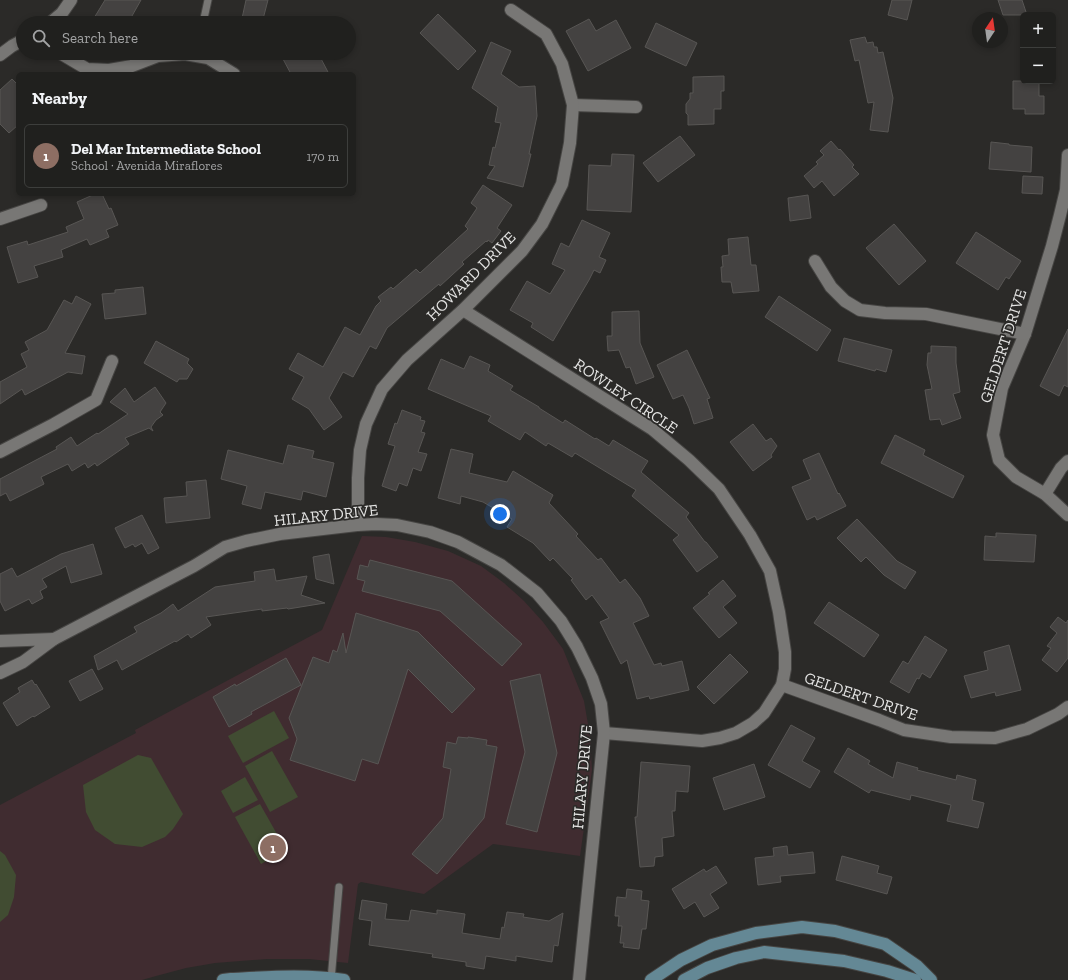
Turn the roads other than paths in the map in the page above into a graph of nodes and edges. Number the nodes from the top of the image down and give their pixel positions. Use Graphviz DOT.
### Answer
graph roads {
  1 [pos="70,0"];
  2 [pos="208,0"];
  3 [pos="511,10"];
  4 [pos="58,16"];
  5 [pos="205,16"];
  6 [pos="16,44"];
  7 [pos="0,55"];
  8 [pos="71,60"];
  9 [pos="148,60"];
  10 [pos="211,60"];
  11 [pos="231,72"];
  12 [pos="573,105"];
  13 [pos="636,107"];
  14 [pos="1068,155"];
  15 [pos="41,205"];
  16 [pos="0,218"];
  17 [pos="815,261"];
  18 [pos="463,310"];
  19 [pos="1024,334"];
  20 [pos="112,361"];
  21 [pos="0,452"];
  22 [pos="1068,461"];
  23 [pos="1045,494"];
  24 [pos="1068,515"];
  25 [pos="357,524"];
  26 [pos="54,640"];
  27 [pos="0,642"];
  28 [pos="0,673"];
  29 [pos="782,685"];
  30 [pos="1068,707"];
  31 [pos="604,733"];
  32 [pos="339,887"];
  33 [pos="332,979"];
  34 [pos="223,980"];
  35 [pos="344,980"];
  36 [pos="579,980"];
  37 [pos="651,980"];
  38 [pos="684,980"];
  39 [pos="915,980"];
  40 [pos="932,980"];
  1 -- 4 [label="street"];
  2 -- 5 [label="lane"];
  3 -- 12 [label="street, HOWARD DRIVE"];
  6 -- 7 [label="street"];
  8 -- 9 [label="street"];
  10 -- 11 [label="street"];
  12 -- 13 [label="street"];
  12 -- 18 [label="street, HOWARD DRIVE"];
  14 -- 19 [label="street, GELDERT DRIVE"];
  15 -- 16 [label="street"];
  17 -- 19 [label="street"];
  18 -- 25 [label="street, HOWARD DRIVE"];
  18 -- 29 [label="street, ROWLEY CIRCLE"];
  19 -- 23 [label="street, GELDERT DRIVE"];
  20 -- 21 [label="street"];
  22 -- 23 [label="street"];
  23 -- 24 [label="street, GELDERT DRIVE"];
  25 -- 26 [label="street, HILARY DRIVE"];
  25 -- 31 [label="street, HILARY DRIVE"];
  26 -- 27 [label="street, HILARY DRIVE"];
  26 -- 28 [label="street, HILARY DRIVE"];
  29 -- 30 [label="street, GELDERT DRIVE"];
  29 -- 31 [label="street, ROWLEY CIRCLE"];
  31 -- 36 [label="street, HILARY DRIVE"];
  32 -- 33 [label="lane"];
  33 -- 34 [label="street"];
  33 -- 35 [label="street"];
  37 -- 40 [label="street"];
  38 -- 39 [label="street"];
}
